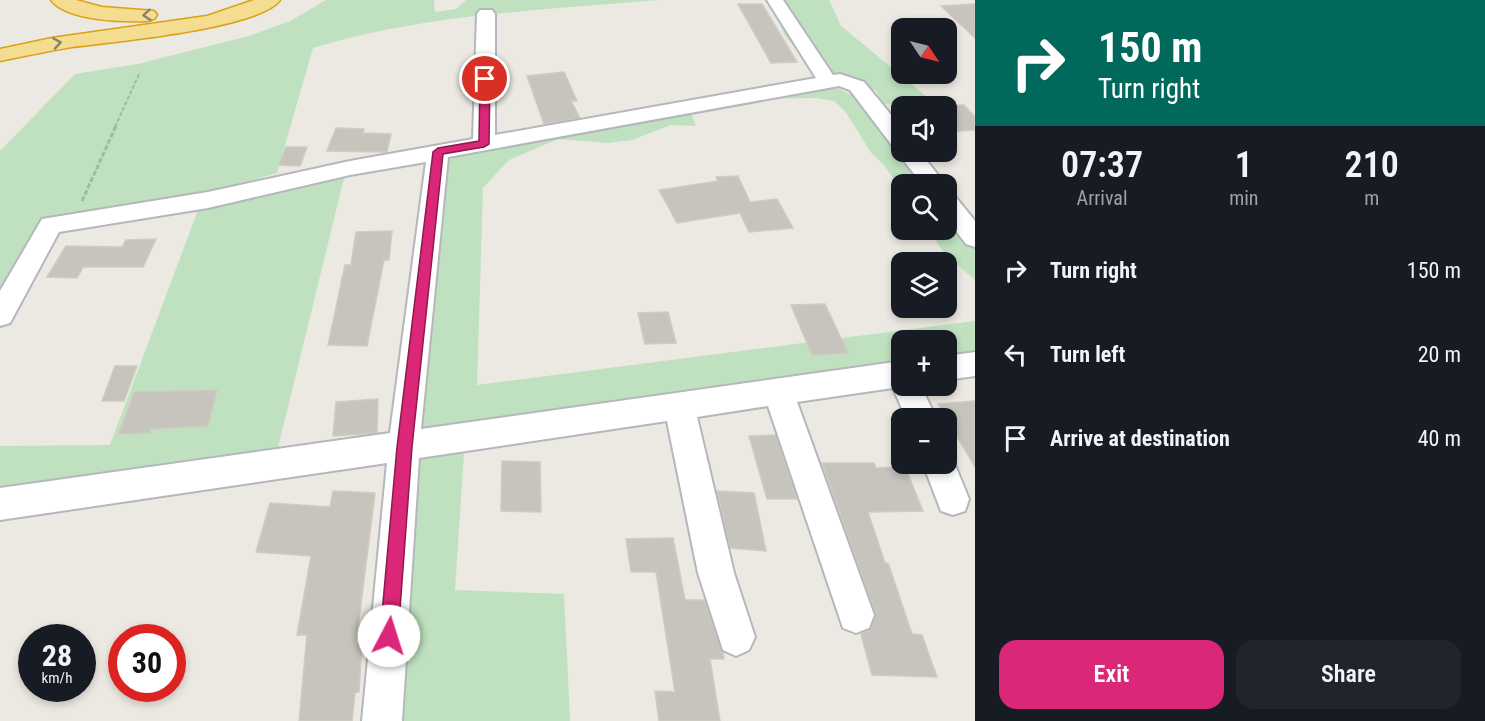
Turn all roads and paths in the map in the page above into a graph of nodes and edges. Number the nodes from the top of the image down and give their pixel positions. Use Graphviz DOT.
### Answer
graph roads {
  1 [pos="61,0"];
  2 [pos="225,0"];
  3 [pos="270,0"];
  4 [pos="776,0"];
  5 [pos="486,14"];
  6 [pos="0,55"];
  7 [pos="140,72"];
  8 [pos="827,81"];
  9 [pos="891,129"];
  10 [pos="484,144"];
  11 [pos="438,152"];
  12 [pos="916,162"];
  13 [pos="926,174"];
  14 [pos="957,215"];
  15 [pos="51,225"];
  16 [pos="975,238"];
  17 [pos="0,315"];
  18 [pos="975,364"];
  19 [pos="957,366"];
  20 [pos="891,376"];
  21 [pos="778,392"];
  22 [pos="680,406"];
  23 [pos="404,447"];
  24 [pos="943,474"];
  25 [pos="954,499"];
  26 [pos="0,504"];
  27 [pos="856,615"];
  28 [pos="736,637"];
  29 [pos="382,721"];
  2 -- 1 [label="highway, one-way"];
  6 -- 3 [label="highway, one-way"];
  4 -- 8 [label="street"];
  5 -- 10 [label="street"];
  7 -- 15 [label="path"];
  8 -- 9 [label="street"];
  8 -- 10 [label="street"];
  10 -- 11 [label="street"];
  11 -- 15 [label="street"];
  11 -- 23 [label="street"];
  12 -- 13 [label="street"];
  14 -- 16 [label="street"];
  15 -- 17 [label="street"];
  18 -- 19 [label="street"];
  20 -- 21 [label="street"];
  21 -- 22 [label="street"];
  21 -- 27 [label="street"];
  22 -- 23 [label="street"];
  22 -- 28 [label="street"];
  23 -- 26 [label="street"];
  23 -- 29 [label="street"];
  24 -- 25 [label="street"];
}
